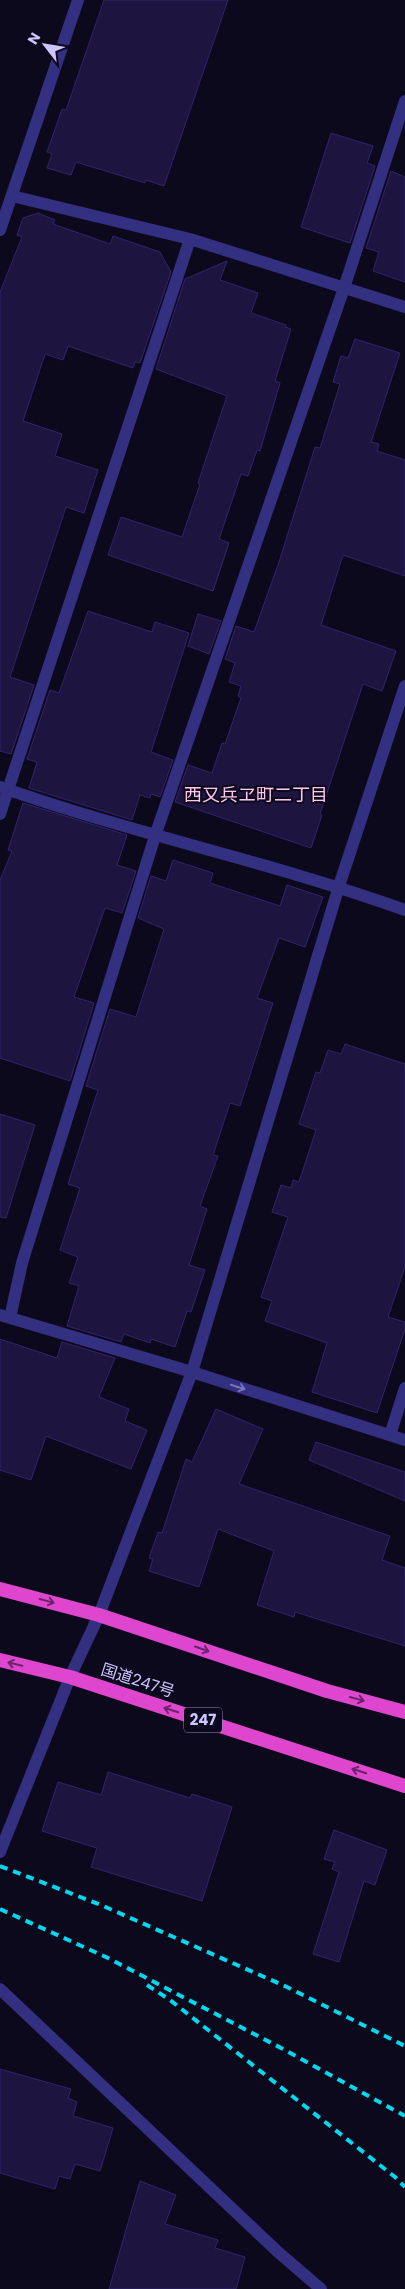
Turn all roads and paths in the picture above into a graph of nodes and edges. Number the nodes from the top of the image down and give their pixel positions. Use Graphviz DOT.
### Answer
graph roads {
  1 [pos="78,0"];
  2 [pos="405,101"];
  3 [pos="12,196"];
  4 [pos="0,230"];
  5 [pos="190,238"];
  6 [pos="344,288"];
  7 [pos="405,307"];
  8 [pos="405,686"];
  9 [pos="4,788"];
  10 [pos="0,814"];
  11 [pos="155,836"];
  12 [pos="339,886"];
  13 [pos="405,910"];
  14 [pos="5,1317"];
  15 [pos="192,1372"];
  16 [pos="405,1388"];
  17 [pos="390,1435"];
  18 [pos="405,1440"];
  19 [pos="0,1589"];
  20 [pos="99,1614"];
  21 [pos="0,1660"];
  22 [pos="70,1676"];
  23 [pos="405,1712"];
  24 [pos="405,1786"];
  25 [pos="0,1852"];
  26 [pos="0,1988"];
  27 [pos="321,2289"];
  1 -- 3 [label="street"];
  2 -- 6 [label="street"];
  3 -- 4 [label="street"];
  3 -- 5 [label="street"];
  5 -- 6 [label="street"];
  5 -- 9 [label="street"];
  6 -- 7 [label="street"];
  6 -- 11 [label="street"];
  8 -- 12 [label="street"];
  9 -- 10 [label="street"];
  9 -- 11 [label="street"];
  11 -- 12 [label="street"];
  11 -- 14 [label="street"];
  12 -- 13 [label="street"];
  12 -- 15 [label="street"];
  14 -- 15 [label="street"];
  15 -- 17 [label="street, one-way"];
  15 -- 20 [label="street"];
  16 -- 17 [label="street"];
  17 -- 18 [label="street"];
  19 -- 20 [label="highway, one-way"];
  20 -- 22 [label="street"];
  20 -- 23 [label="highway, one-way"];
  22 -- 21 [label="highway, 国道247号 / 247, one-way"];
  24 -- 22 [label="highway, 国道247号 / 247, one-way"];
  22 -- 25 [label="street"];
  26 -- 27 [label="street"];
}
